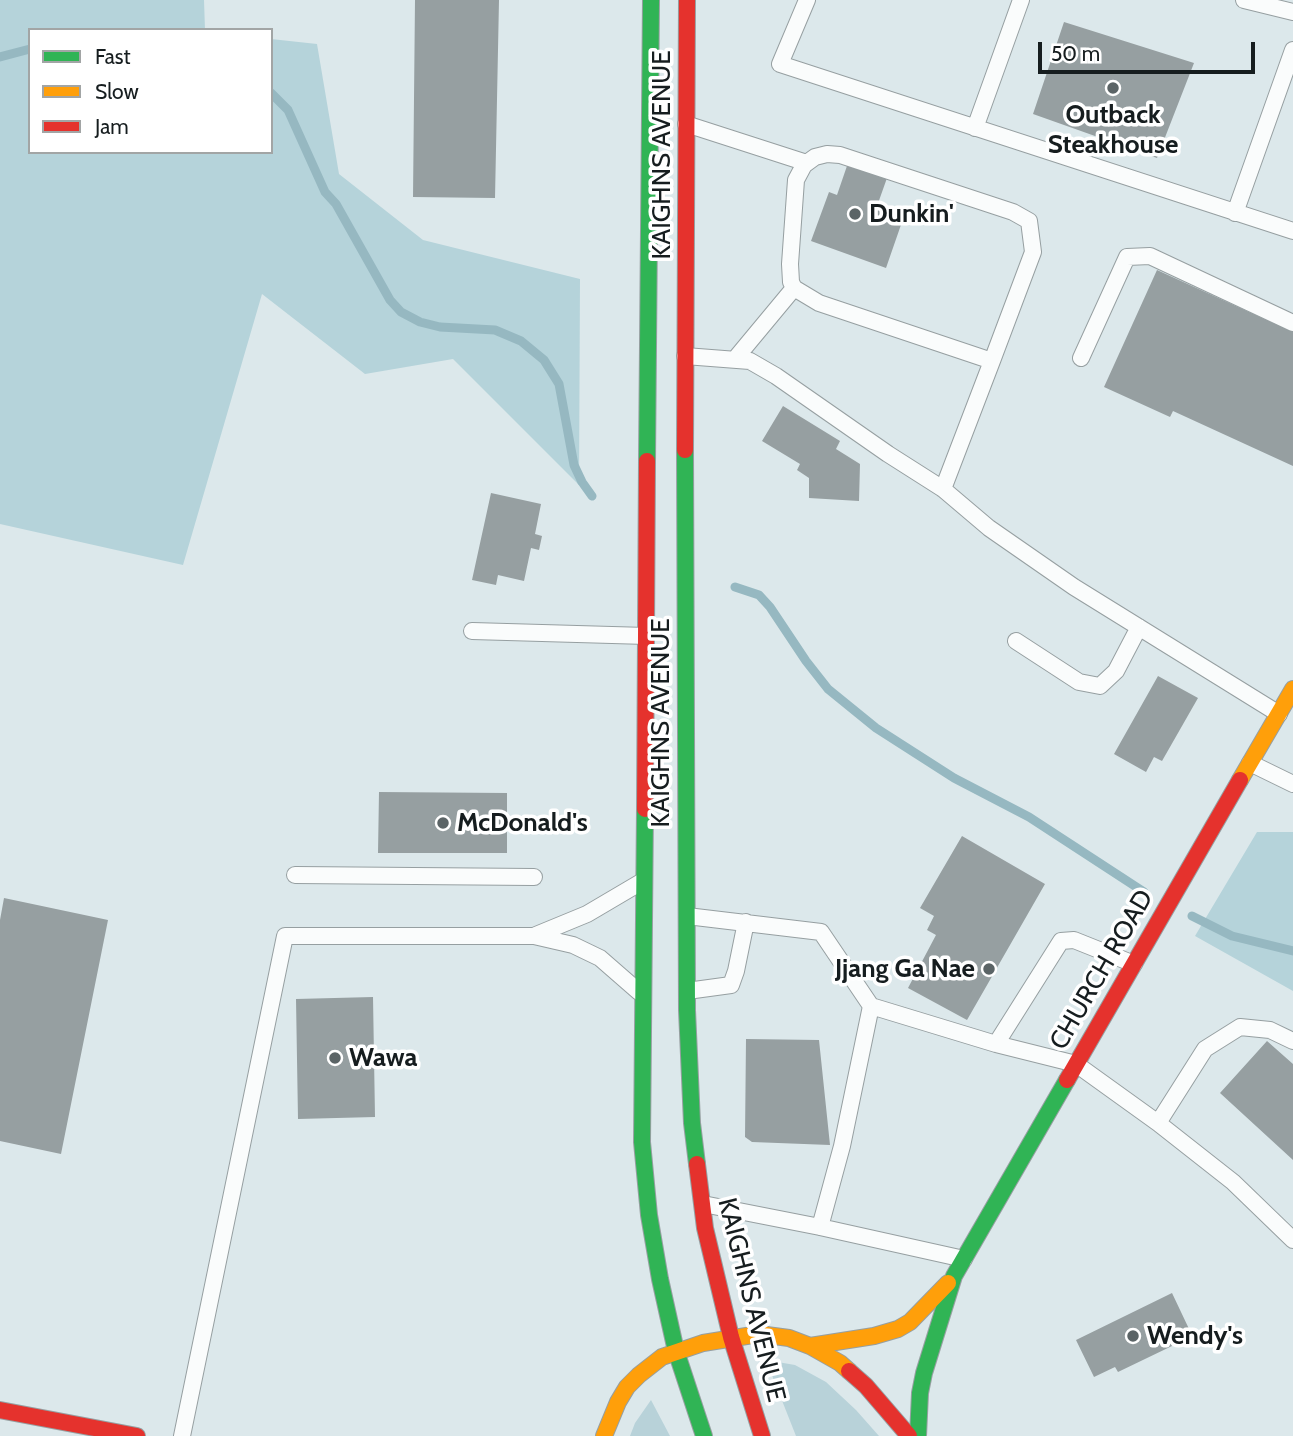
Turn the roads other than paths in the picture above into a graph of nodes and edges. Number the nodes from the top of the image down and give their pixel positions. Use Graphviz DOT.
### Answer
graph roads {
  1 [pos="651,0"];
  2 [pos="807,0"];
  3 [pos="1021,0"];
  4 [pos="1244,0"];
  5 [pos="690,3"];
  6 [pos="1293,12"];
  7 [pos="1293,50"];
  8 [pos="686,124"];
  9 [pos="975,128"];
  10 [pos="807,163"];
  11 [pos="1235,212"];
  12 [pos="1293,231"];
  13 [pos="794,288"];
  14 [pos="1293,323"];
  15 [pos="685,356"];
  16 [pos="1081,358"];
  17 [pos="735,359"];
  18 [pos="992,361"];
  19 [pos="943,489"];
  20 [pos="1139,627"];
  21 [pos="472,631"];
  22 [pos="647,636"];
  23 [pos="1016,641"];
  24 [pos="1293,689"];
  25 [pos="1279,714"];
  26 [pos="1250,762"];
  27 [pos="1293,784"];
  28 [pos="295,874"];
  29 [pos="534,877"];
  30 [pos="645,879"];
  31 [pos="687,916"];
  32 [pos="746,922"];
  33 [pos="534,936"];
  34 [pos="1134,964"];
  35 [pos="687,991"];
  36 [pos="643,997"];
  37 [pos="871,1006"];
  38 [pos="1293,1041"];
  39 [pos="996,1044"];
  40 [pos="1076,1064"];
  41 [pos="1158,1123"];
  42 [pos="700,1204"];
  43 [pos="820,1227"];
  44 [pos="1293,1240"];
  45 [pos="964,1259"];
  46 [pos="954,1276"];
  47 [pos="731,1337"];
  48 [pos="810,1346"];
  49 [pos="676,1351"];
  50 [pos="0,1410"];
  51 [pos="606,1431"];
  52 [pos="137,1436"];
  53 [pos="182,1436"];
  54 [pos="591,1436"];
  55 [pos="704,1436"];
  56 [pos="762,1436"];
  57 [pos="909,1436"];
  58 [pos="918,1436"];
  1 -- 22 [label="main road, KAIGHNS AVENUE"];
  2 -- 9 [label="lane"];
  3 -- 9 [label="lane"];
  4 -- 6 [label="lane"];
  5 -- 8 [label="main road, KAIGHNS AVENUE"];
  7 -- 11 [label="lane"];
  8 -- 10 [label="lane"];
  8 -- 15 [label="main road, KAIGHNS AVENUE"];
  9 -- 11 [label="lane"];
  10 -- 13 [label="lane"];
  10 -- 18 [label="lane"];
  11 -- 12 [label="lane"];
  13 -- 17 [label="lane"];
  13 -- 18 [label="lane"];
  14 -- 16 [label="lane"];
  15 -- 17 [label="lane"];
  15 -- 31 [label="main road, KAIGHNS AVENUE"];
  17 -- 19 [label="lane"];
  18 -- 19 [label="lane"];
  19 -- 20 [label="lane"];
  20 -- 23 [label="lane"];
  20 -- 25 [label="lane"];
  21 -- 22 [label="lane"];
  22 -- 30 [label="main road, KAIGHNS AVENUE"];
  24 -- 25 [label="main road, CHURCH ROAD"];
  25 -- 26 [label="main road, CHURCH ROAD"];
  26 -- 27 [label="lane"];
  26 -- 34 [label="main road, CHURCH ROAD"];
  28 -- 29 [label="lane"];
  30 -- 33 [label="lane"];
  30 -- 36 [label="main road, KAIGHNS AVENUE"];
  31 -- 32 [label="lane"];
  31 -- 35 [label="main road, KAIGHNS AVENUE"];
  32 -- 35 [label="lane"];
  32 -- 37 [label="lane"];
  33 -- 36 [label="lane"];
  33 -- 53 [label="lane"];
  34 -- 39 [label="lane"];
  34 -- 40 [label="main road, CHURCH ROAD"];
  35 -- 42 [label="main road, KAIGHNS AVENUE"];
  36 -- 49 [label="main road, KAIGHNS AVENUE"];
  37 -- 39 [label="lane"];
  37 -- 43 [label="lane"];
  38 -- 41 [label="lane"];
  39 -- 40 [label="lane"];
  40 -- 41 [label="lane"];
  40 -- 45 [label="main road, CHURCH ROAD"];
  41 -- 44 [label="lane"];
  42 -- 43 [label="lane"];
  42 -- 47 [label="main road, KAIGHNS AVENUE"];
  43 -- 45 [label="lane"];
  45 -- 46 [label="main road, CHURCH ROAD"];
  46 -- 48 [label="main road, CHURCH ROAD"];
  46 -- 58 [label="main road, CHURCH ROAD"];
  47 -- 48 [label="main road, CHURCH ROAD"];
  47 -- 49 [label="main road, CHURCH ROAD"];
  47 -- 56 [label="main road, KAIGHNS AVENUE"];
  48 -- 57 [label="main road, CHURCH ROAD"];
  49 -- 51 [label="main road, CHURCH ROAD"];
  49 -- 55 [label="main road, KAIGHNS AVENUE"];
  50 -- 52 [label="main road"];
  51 -- 54 [label="main road"];
}
